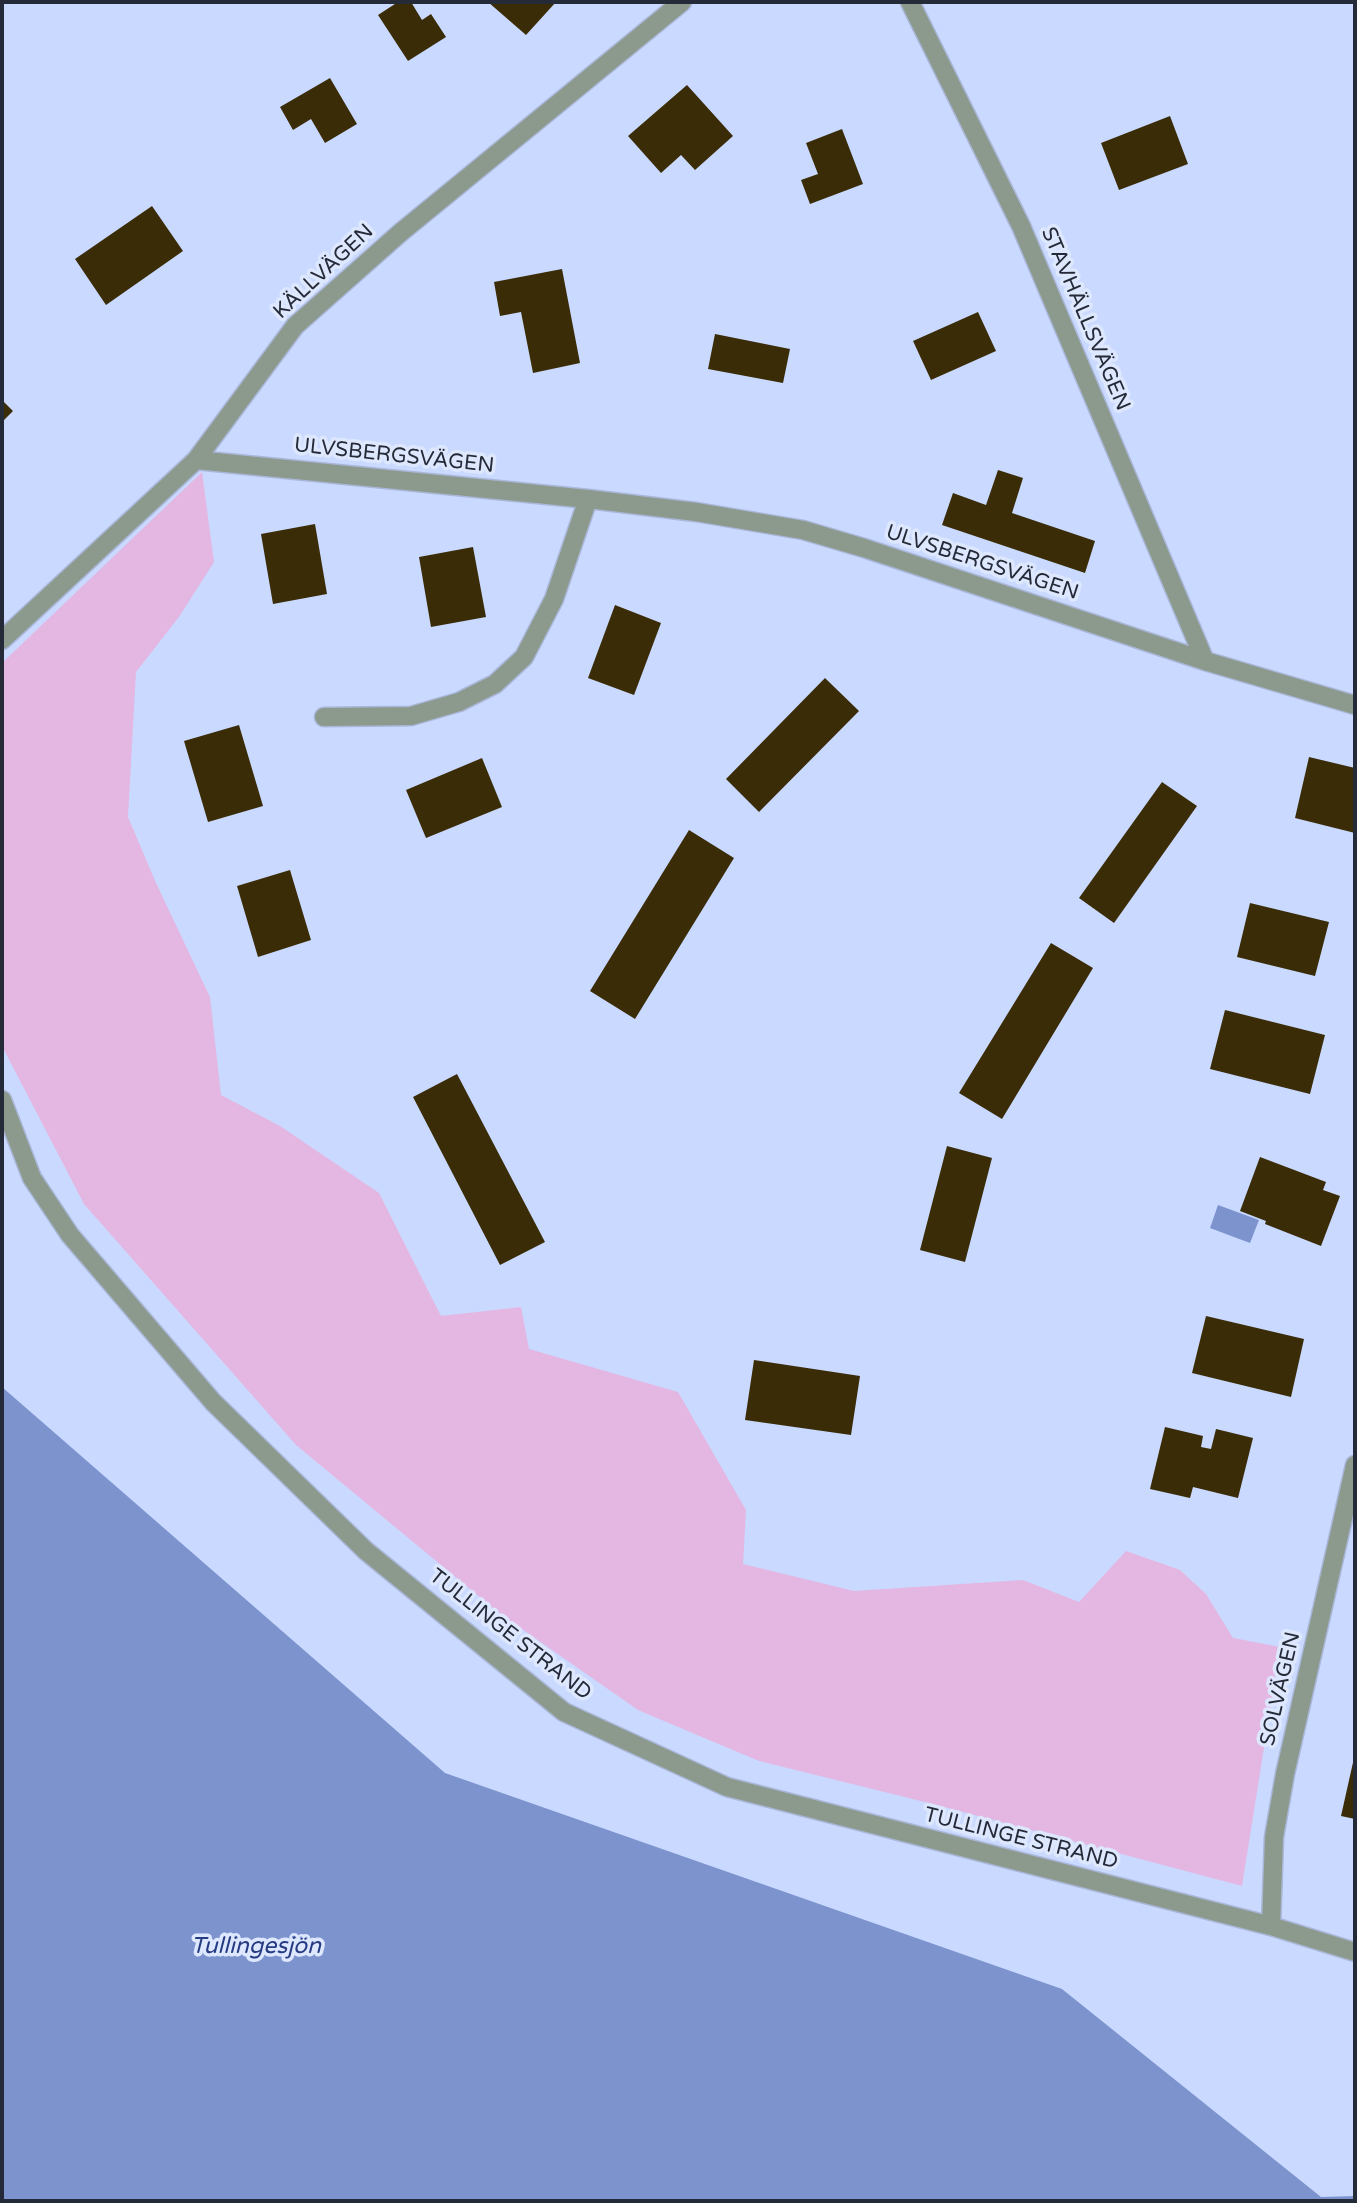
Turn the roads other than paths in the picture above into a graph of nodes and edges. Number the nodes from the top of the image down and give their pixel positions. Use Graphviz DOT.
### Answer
graph roads {
  1 [pos="682,2"];
  2 [pos="910,2"];
  3 [pos="196,460"];
  4 [pos="588,499"];
  5 [pos="2,640"];
  6 [pos="1205,661"];
  7 [pos="1355,705"];
  8 [pos="324,717"];
  9 [pos="2,1100"];
  10 [pos="1355,1465"];
  11 [pos="1271,1926"];
  12 [pos="1355,1952"];
  1 -- 3 [label="street, KÄLLVÄGEN"];
  2 -- 6 [label="street, STAVHÄLLSVÄGEN"];
  3 -- 4 [label="street, ULVSBERGSVÄGEN"];
  3 -- 5 [label="street, KÄLLVÄGEN"];
  4 -- 6 [label="street, ULVSBERGSVÄGEN"];
  4 -- 8 [label="street"];
  6 -- 7 [label="street, ULVSBERGSVÄGEN"];
  9 -- 11 [label="street, TULLINGE STRAND"];
  10 -- 11 [label="street, SOLVÄGEN"];
  11 -- 12 [label="street, TULLINGE STRAND"];
}
